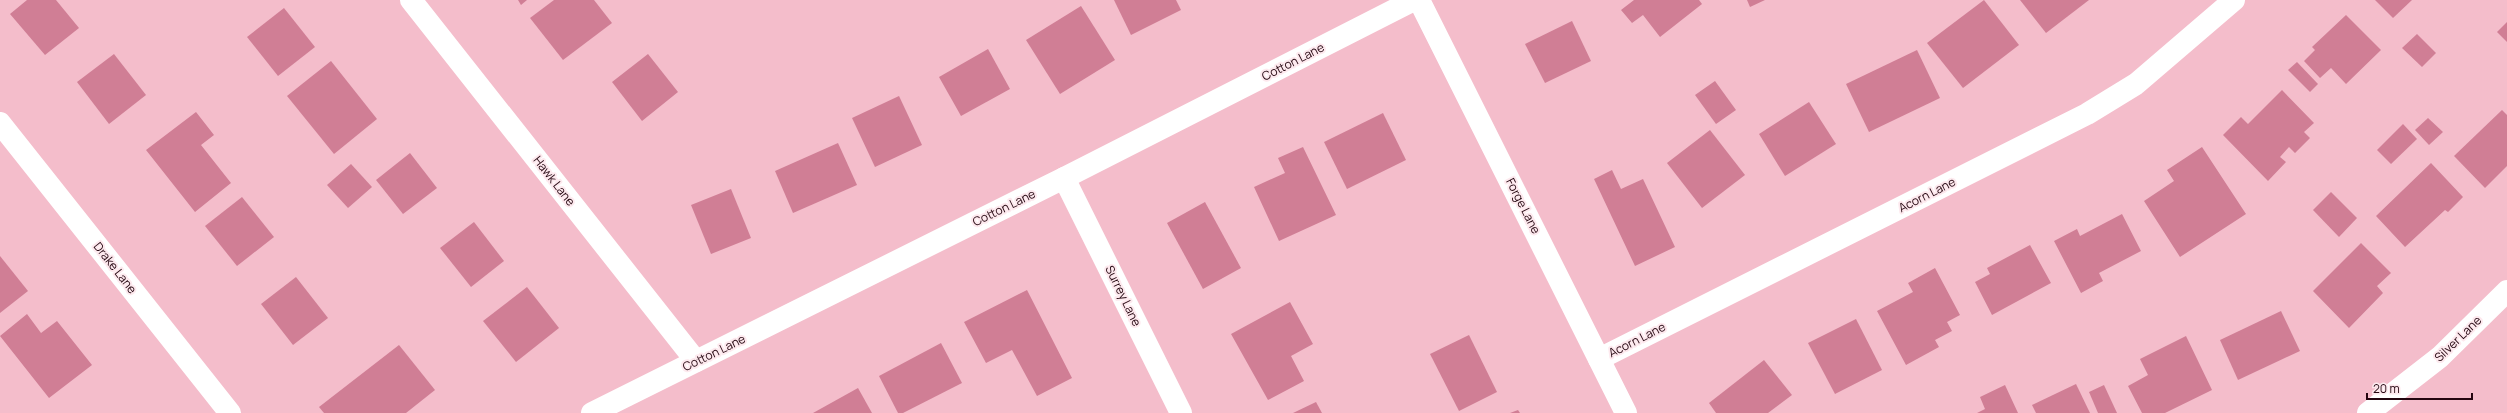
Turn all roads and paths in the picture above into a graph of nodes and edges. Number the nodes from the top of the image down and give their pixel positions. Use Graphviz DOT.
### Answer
graph roads {
  1 [pos="412,0"];
  2 [pos="1414,0"];
  3 [pos="1419,0"];
  4 [pos="2234,0"];
  5 [pos="0,123"];
  6 [pos="1064,178"];
  7 [pos="2507,291"];
  8 [pos="1599,359"];
  9 [pos="696,361"];
  10 [pos="230,413"];
  11 [pos="592,413"];
  12 [pos="1181,413"];
  13 [pos="1626,413"];
  14 [pos="2368,413"];
  1 -- 9 [label="street, Hawk Lane"];
  2 -- 6 [label="street, Cotton Lane"];
  3 -- 8 [label="street, Forge Lane"];
  4 -- 8 [label="street, Acorn Lane"];
  5 -- 10 [label="street, Drake Lane"];
  6 -- 9 [label="street, Cotton Lane"];
  6 -- 12 [label="street, Surrey Lane"];
  7 -- 14 [label="street, Silver Lane"];
  8 -- 13 [label="street, Forge Lane"];
  9 -- 11 [label="street, Cotton Lane"];
}
